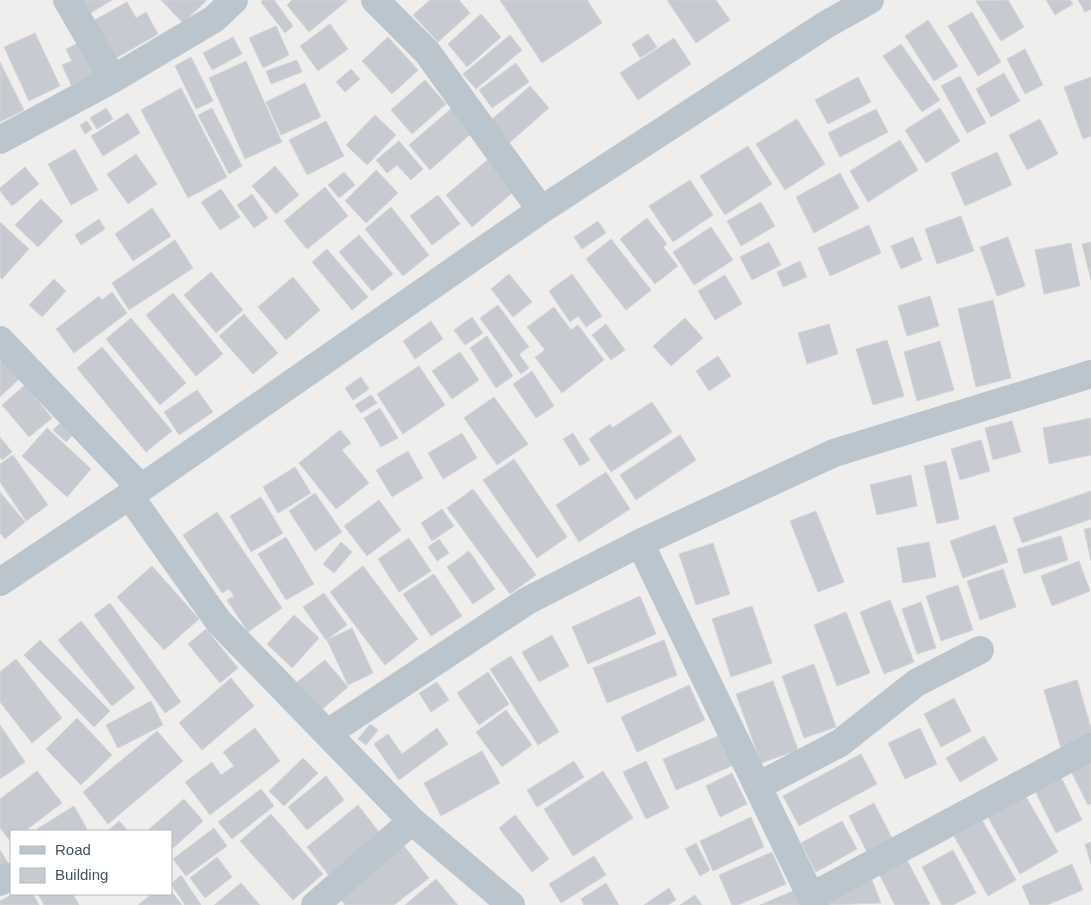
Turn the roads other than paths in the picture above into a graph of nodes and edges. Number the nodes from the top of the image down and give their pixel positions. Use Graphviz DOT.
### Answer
graph roads {
  1 [pos="67,0"];
  2 [pos="234,0"];
  3 [pos="375,0"];
  4 [pos="870,0"];
  5 [pos="113,79"];
  6 [pos="0,140"];
  7 [pos="541,210"];
  8 [pos="0,340"];
  9 [pos="1091,374"];
  10 [pos="135,492"];
  11 [pos="640,543"];
  12 [pos="0,582"];
  13 [pos="980,650"];
  14 [pos="328,733"];
  15 [pos="1091,747"];
  16 [pos="758,786"];
  17 [pos="412,821"];
  18 [pos="814,900"];
  19 [pos="315,905"];
  20 [pos="511,905"];
  1 -- 5 [label="street"];
  2 -- 5 [label="street"];
  3 -- 7 [label="street"];
  4 -- 7 [label="street"];
  5 -- 6 [label="street"];
  7 -- 10 [label="street"];
  8 -- 10 [label="street"];
  9 -- 11 [label="street"];
  10 -- 12 [label="street"];
  10 -- 14 [label="street"];
  11 -- 14 [label="street"];
  11 -- 16 [label="street"];
  13 -- 16 [label="street"];
  14 -- 17 [label="street"];
  15 -- 18 [label="street"];
  16 -- 18 [label="street"];
  17 -- 19 [label="street"];
  17 -- 20 [label="street"];
}
